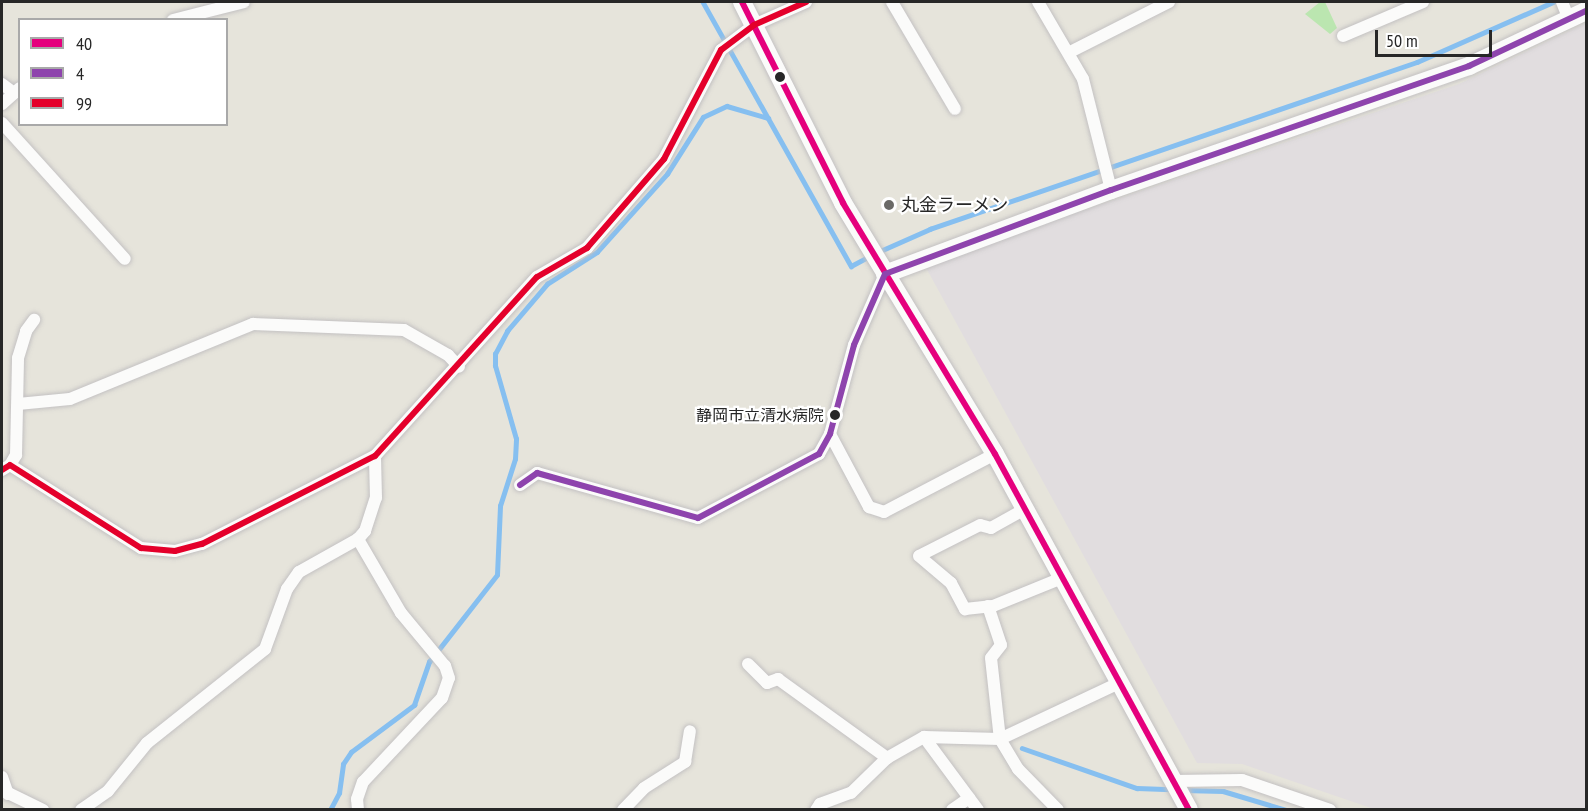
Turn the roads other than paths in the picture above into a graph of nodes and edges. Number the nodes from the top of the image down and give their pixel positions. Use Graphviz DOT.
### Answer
graph roads {
  1 [pos="244,2"];
  2 [pos="742,2"];
  3 [pos="806,2"];
  4 [pos="892,2"];
  5 [pos="1038,2"];
  6 [pos="1169,2"];
  7 [pos="1423,2"];
  8 [pos="1562,2"];
  9 [pos="195,6"];
  10 [pos="1587,11"];
  11 [pos="175,18"];
  12 [pos="1569,19"];
  13 [pos="754,25"];
  14 [pos="1343,36"];
  15 [pos="1070,52"];
  16 [pos="2,84"];
  17 [pos="17,91"];
  18 [pos="2,104"];
  19 [pos="955,109"];
  20 [pos="2,123"];
  21 [pos="1111,190"];
  22 [pos="125,259"];
  23 [pos="885,274"];
  24 [pos="34,320"];
  25 [pos="459,367"];
  26 [pos="18,404"];
  27 [pos="831,434"];
  28 [pos="995,454"];
  29 [pos="375,456"];
  30 [pos="6,468"];
  31 [pos="520,485"];
  32 [pos="1025,509"];
  33 [pos="358,539"];
  34 [pos="1062,578"];
  35 [pos="988,606"];
  36 [pos="748,664"];
  37 [pos="1119,683"];
  38 [pos="690,731"];
  39 [pos="924,737"];
  40 [pos="1000,739"];
  41 [pos="887,758"];
  42 [pos="2,777"];
  43 [pos="1174,781"];
  44 [pos="5,792"];
  45 [pos="969,798"];
  46 [pos="41,809"];
  47 [pos="81,810"];
  48 [pos="358,810"];
  49 [pos="623,810"];
  50 [pos="816,810"];
  51 [pos="952,810"];
  52 [pos="978,810"];
  53 [pos="1058,810"];
  54 [pos="1189,810"];
  55 [pos="1330,810"];
  1 -- 9 [label="street"];
  2 -- 13 [label="main road"];
  3 -- 13 [label="street"];
  4 -- 19 [label="street"];
  5 -- 15 [label="street"];
  6 -- 15 [label="street"];
  7 -- 14 [label="street"];
  8 -- 12 [label="street"];
  9 -- 11 [label="street"];
  10 -- 12 [label="main road"];
  12 -- 21 [label="main road"];
  13 -- 23 [label="main road"];
  13 -- 25 [label="street"];
  15 -- 21 [label="street"];
  16 -- 17 [label="street"];
  17 -- 18 [label="street"];
  20 -- 22 [label="street"];
  21 -- 23 [label="main road"];
  23 -- 27 [label="street"];
  23 -- 28 [label="main road"];
  24 -- 26 [label="street"];
  25 -- 26 [label="street"];
  25 -- 29 [label="street"];
  26 -- 30 [label="street"];
  27 -- 28 [label="street"];
  27 -- 31 [label="street"];
  28 -- 32 [label="main road"];
  29 -- 30 [label="street"];
  29 -- 33 [label="street"];
  32 -- 34 [label="main road"];
  32 -- 35 [label="street"];
  33 -- 47 [label="street"];
  33 -- 48 [label="street"];
  34 -- 35 [label="street"];
  34 -- 37 [label="main road"];
  35 -- 40 [label="street"];
  36 -- 41 [label="street"];
  37 -- 40 [label="street"];
  37 -- 43 [label="main road"];
  38 -- 49 [label="street"];
  39 -- 40 [label="street"];
  39 -- 41 [label="street"];
  39 -- 45 [label="street"];
  40 -- 53 [label="street"];
  41 -- 50 [label="street"];
  42 -- 44 [label="street"];
  43 -- 54 [label="main road"];
  43 -- 55 [label="street"];
  44 -- 46 [label="street"];
  45 -- 51 [label="street"];
  45 -- 52 [label="street"];
}
